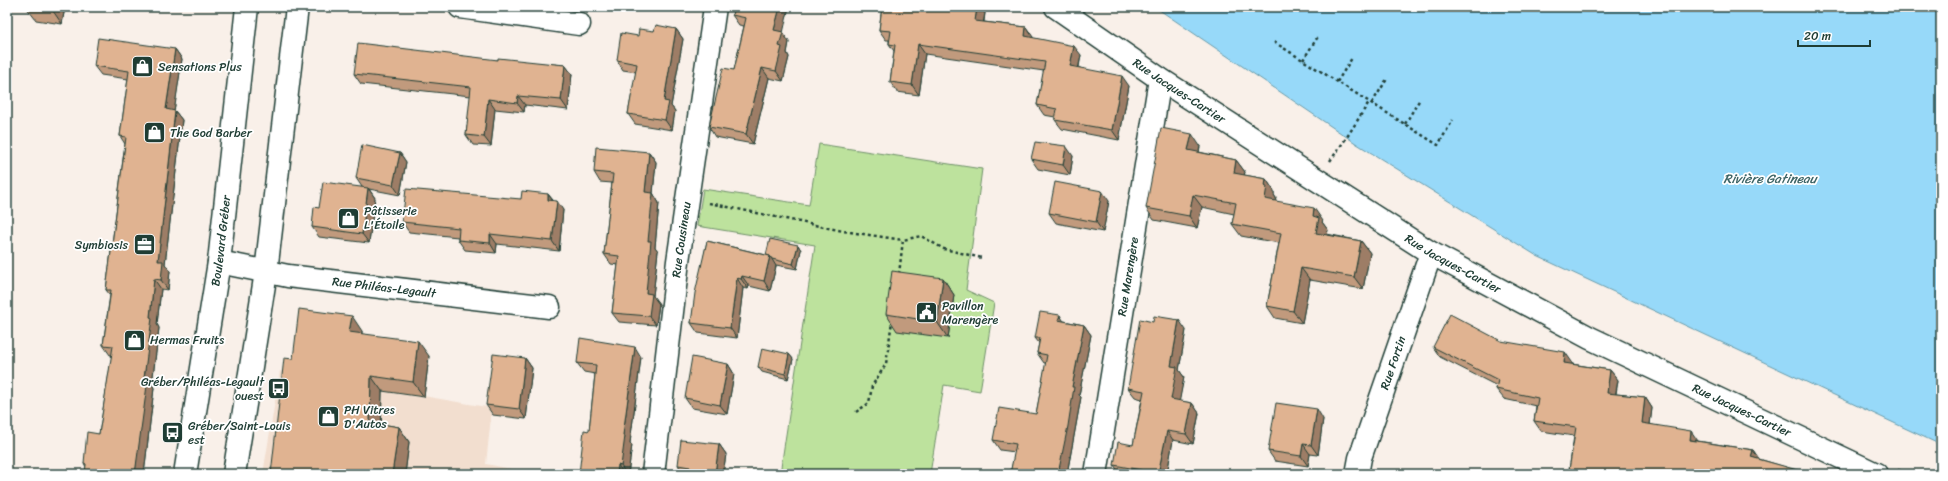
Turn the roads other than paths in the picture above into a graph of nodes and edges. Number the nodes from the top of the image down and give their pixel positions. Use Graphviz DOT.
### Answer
graph roads {
  1 [pos="247,7"];
  2 [pos="297,7"];
  3 [pos="460,7"];
  4 [pos="714,7"];
  5 [pos="1056,7"];
  6 [pos="579,24"];
  7 [pos="1160,79"];
  8 [pos="1431,253"];
  9 [pos="219,262"];
  10 [pos="266,272"];
  11 [pos="549,307"];
  12 [pos="185,470"];
  13 [pos="234,474"];
  14 [pos="654,474"];
  15 [pos="1096,474"];
  16 [pos="1357,474"];
  17 [pos="1876,474"];
  1 -- 9 [label="street, Boulevard Gréber"];
  2 -- 10 [label="street"];
  3 -- 6 [label="street"];
  4 -- 14 [label="street, Rue Cousineau"];
  5 -- 7 [label="street, Rue Jacques-Cartier"];
  7 -- 8 [label="street, Rue Jacques-Cartier"];
  7 -- 15 [label="street, Rue Marengère"];
  8 -- 16 [label="street, Rue Fortin"];
  8 -- 17 [label="street, Rue Jacques-Cartier"];
  9 -- 10 [label="street, Rue Philéas-Legault"];
  9 -- 12 [label="street, Boulevard Gréber"];
  10 -- 11 [label="street, Rue Philéas-Legault"];
  10 -- 13 [label="street"];
}
